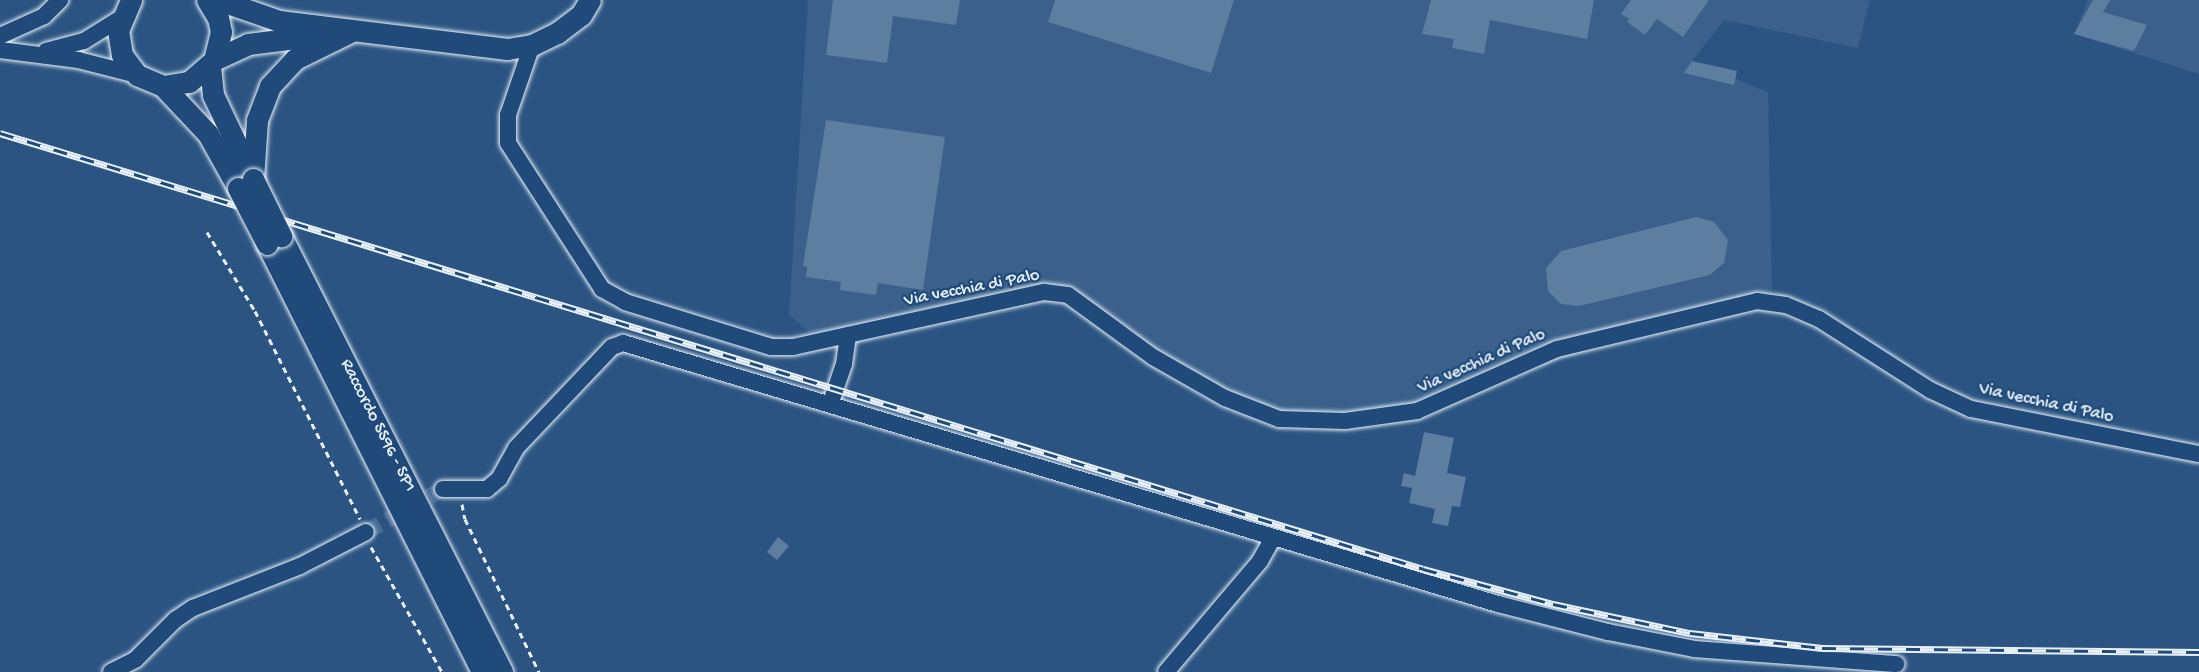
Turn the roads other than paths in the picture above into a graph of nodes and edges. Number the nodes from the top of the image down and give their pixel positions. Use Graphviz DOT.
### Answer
graph roads {
  1 [pos="60,0"];
  2 [pos="207,0"];
  3 [pos="219,0"];
  4 [pos="590,0"];
  5 [pos="125,7"];
  6 [pos="350,32"];
  7 [pos="0,36"];
  8 [pos="532,45"];
  9 [pos="0,50"];
  10 [pos="37,54"];
  11 [pos="212,63"];
  12 [pos="137,75"];
  13 [pos="163,86"];
  14 [pos="245,183"];
  15 [pos="274,240"];
  16 [pos="848,335"];
  17 [pos="831,402"];
  18 [pos="2199,454"];
  19 [pos="451,489"];
  20 [pos="366,532"];
  21 [pos="1273,538"];
  22 [pos="1896,664"];
  23 [pos="111,672"];
  24 [pos="482,672"];
  25 [pos="502,672"];
  26 [pos="1166,672"];
  1 -- 7 [label="street"];
  2 -- 11 [label="main road"];
  3 -- 6 [label="main road"];
  4 -- 8 [label="main road"];
  5 -- 10 [label="street"];
  5 -- 12 [label="main road"];
  6 -- 8 [label="main road"];
  6 -- 11 [label="main road"];
  6 -- 14 [label="main road"];
  8 -- 16 [label="street, Via vecchia di Palo"];
  9 -- 10 [label="street"];
  10 -- 12 [label="street"];
  11 -- 13 [label="main road"];
  11 -- 14 [label="main road"];
  12 -- 13 [label="main road"];
  13 -- 14 [label="main road"];
  14 -- 15 [label="main road, Raccordo SS96 - SP1, bridge"];
  15 -- 24 [label="main road, Raccordo SS96 - SP1"];
  15 -- 25 [label="main road, Raccordo SS96 - SP1"];
  16 -- 17 [label="street"];
  16 -- 18 [label="street, Via vecchia di Palo"];
  17 -- 19 [label="street"];
  17 -- 21 [label="street"];
  20 -- 23 [label="street"];
  21 -- 22 [label="street"];
  21 -- 26 [label="street"];
}
